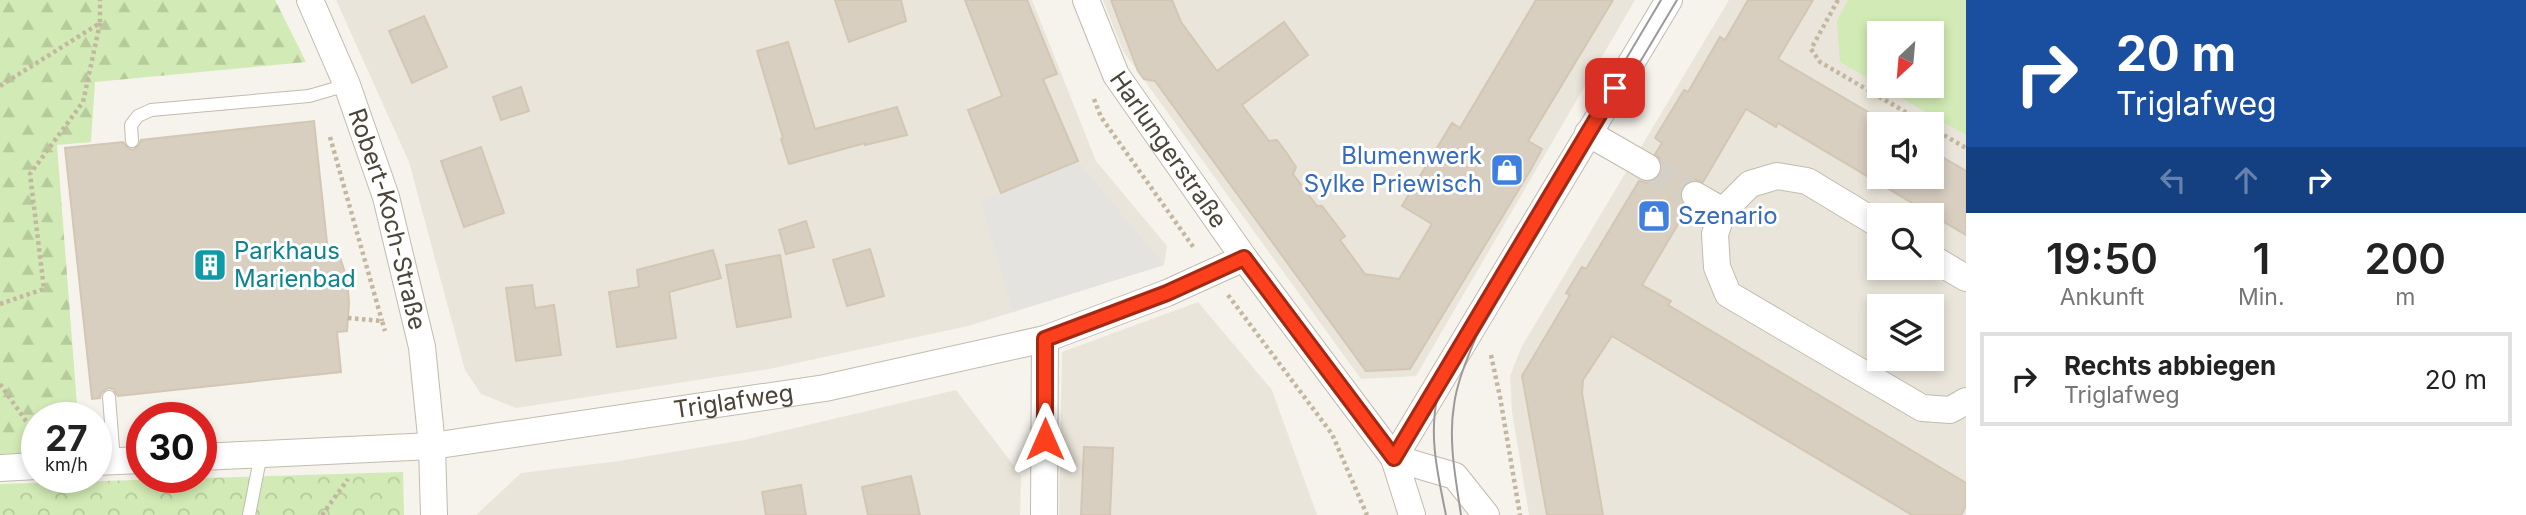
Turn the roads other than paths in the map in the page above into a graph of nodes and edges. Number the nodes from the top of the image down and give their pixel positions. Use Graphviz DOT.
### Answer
graph roads {
  1 [pos="310,0"];
  2 [pos="1086,0"];
  3 [pos="1669,0"];
  4 [pos="346,85"];
  5 [pos="1588,133"];
  6 [pos="132,141"];
  7 [pos="1647,167"];
  8 [pos="1695,195"];
  9 [pos="1723,211"];
  10 [pos="1867,217"];
  11 [pos="1244,258"];
  12 [pos="1944,265"];
  13 [pos="1966,278"];
  14 [pos="1045,339"];
  15 [pos="109,397"];
  16 [pos="1966,401"];
  17 [pos="109,402"];
  18 [pos="432,446"];
  19 [pos="261,454"];
  20 [pos="217,456"];
  21 [pos="1394,458"];
  22 [pos="21,467"];
  23 [pos="0,468"];
  24 [pos="249,515"];
  25 [pos="434,515"];
  26 [pos="1044,515"];
  27 [pos="1412,515"];
  28 [pos="1486,515"];
  1 -- 4 [label="street, Robert-Koch-Straße"];
  2 -- 11 [label="street, Harlungerstraße"];
  3 -- 5 [label="street"];
  4 -- 6 [label="lane"];
  4 -- 18 [label="street, Robert-Koch-Straße"];
  5 -- 7 [label="street"];
  5 -- 21 [label="street"];
  8 -- 9 [label="street"];
  9 -- 10 [label="street"];
  9 -- 16 [label="street"];
  11 -- 14 [label="street, Triglafweg"];
  11 -- 21 [label="street, Harlungerstraße"];
  12 -- 13 [label="street"];
  14 -- 18 [label="street, Triglafweg"];
  14 -- 26 [label="street"];
  15 -- 17 [label="lane"];
  18 -- 19 [label="street, Triglafweg"];
  18 -- 25 [label="street, Robert-Koch-Straße"];
  19 -- 20 [label="street, Triglafweg"];
  19 -- 24 [label="lane"];
  21 -- 27 [label="street, Harlungerstraße"];
  21 -- 28 [label="street"];
  22 -- 23 [label="street"];
}
